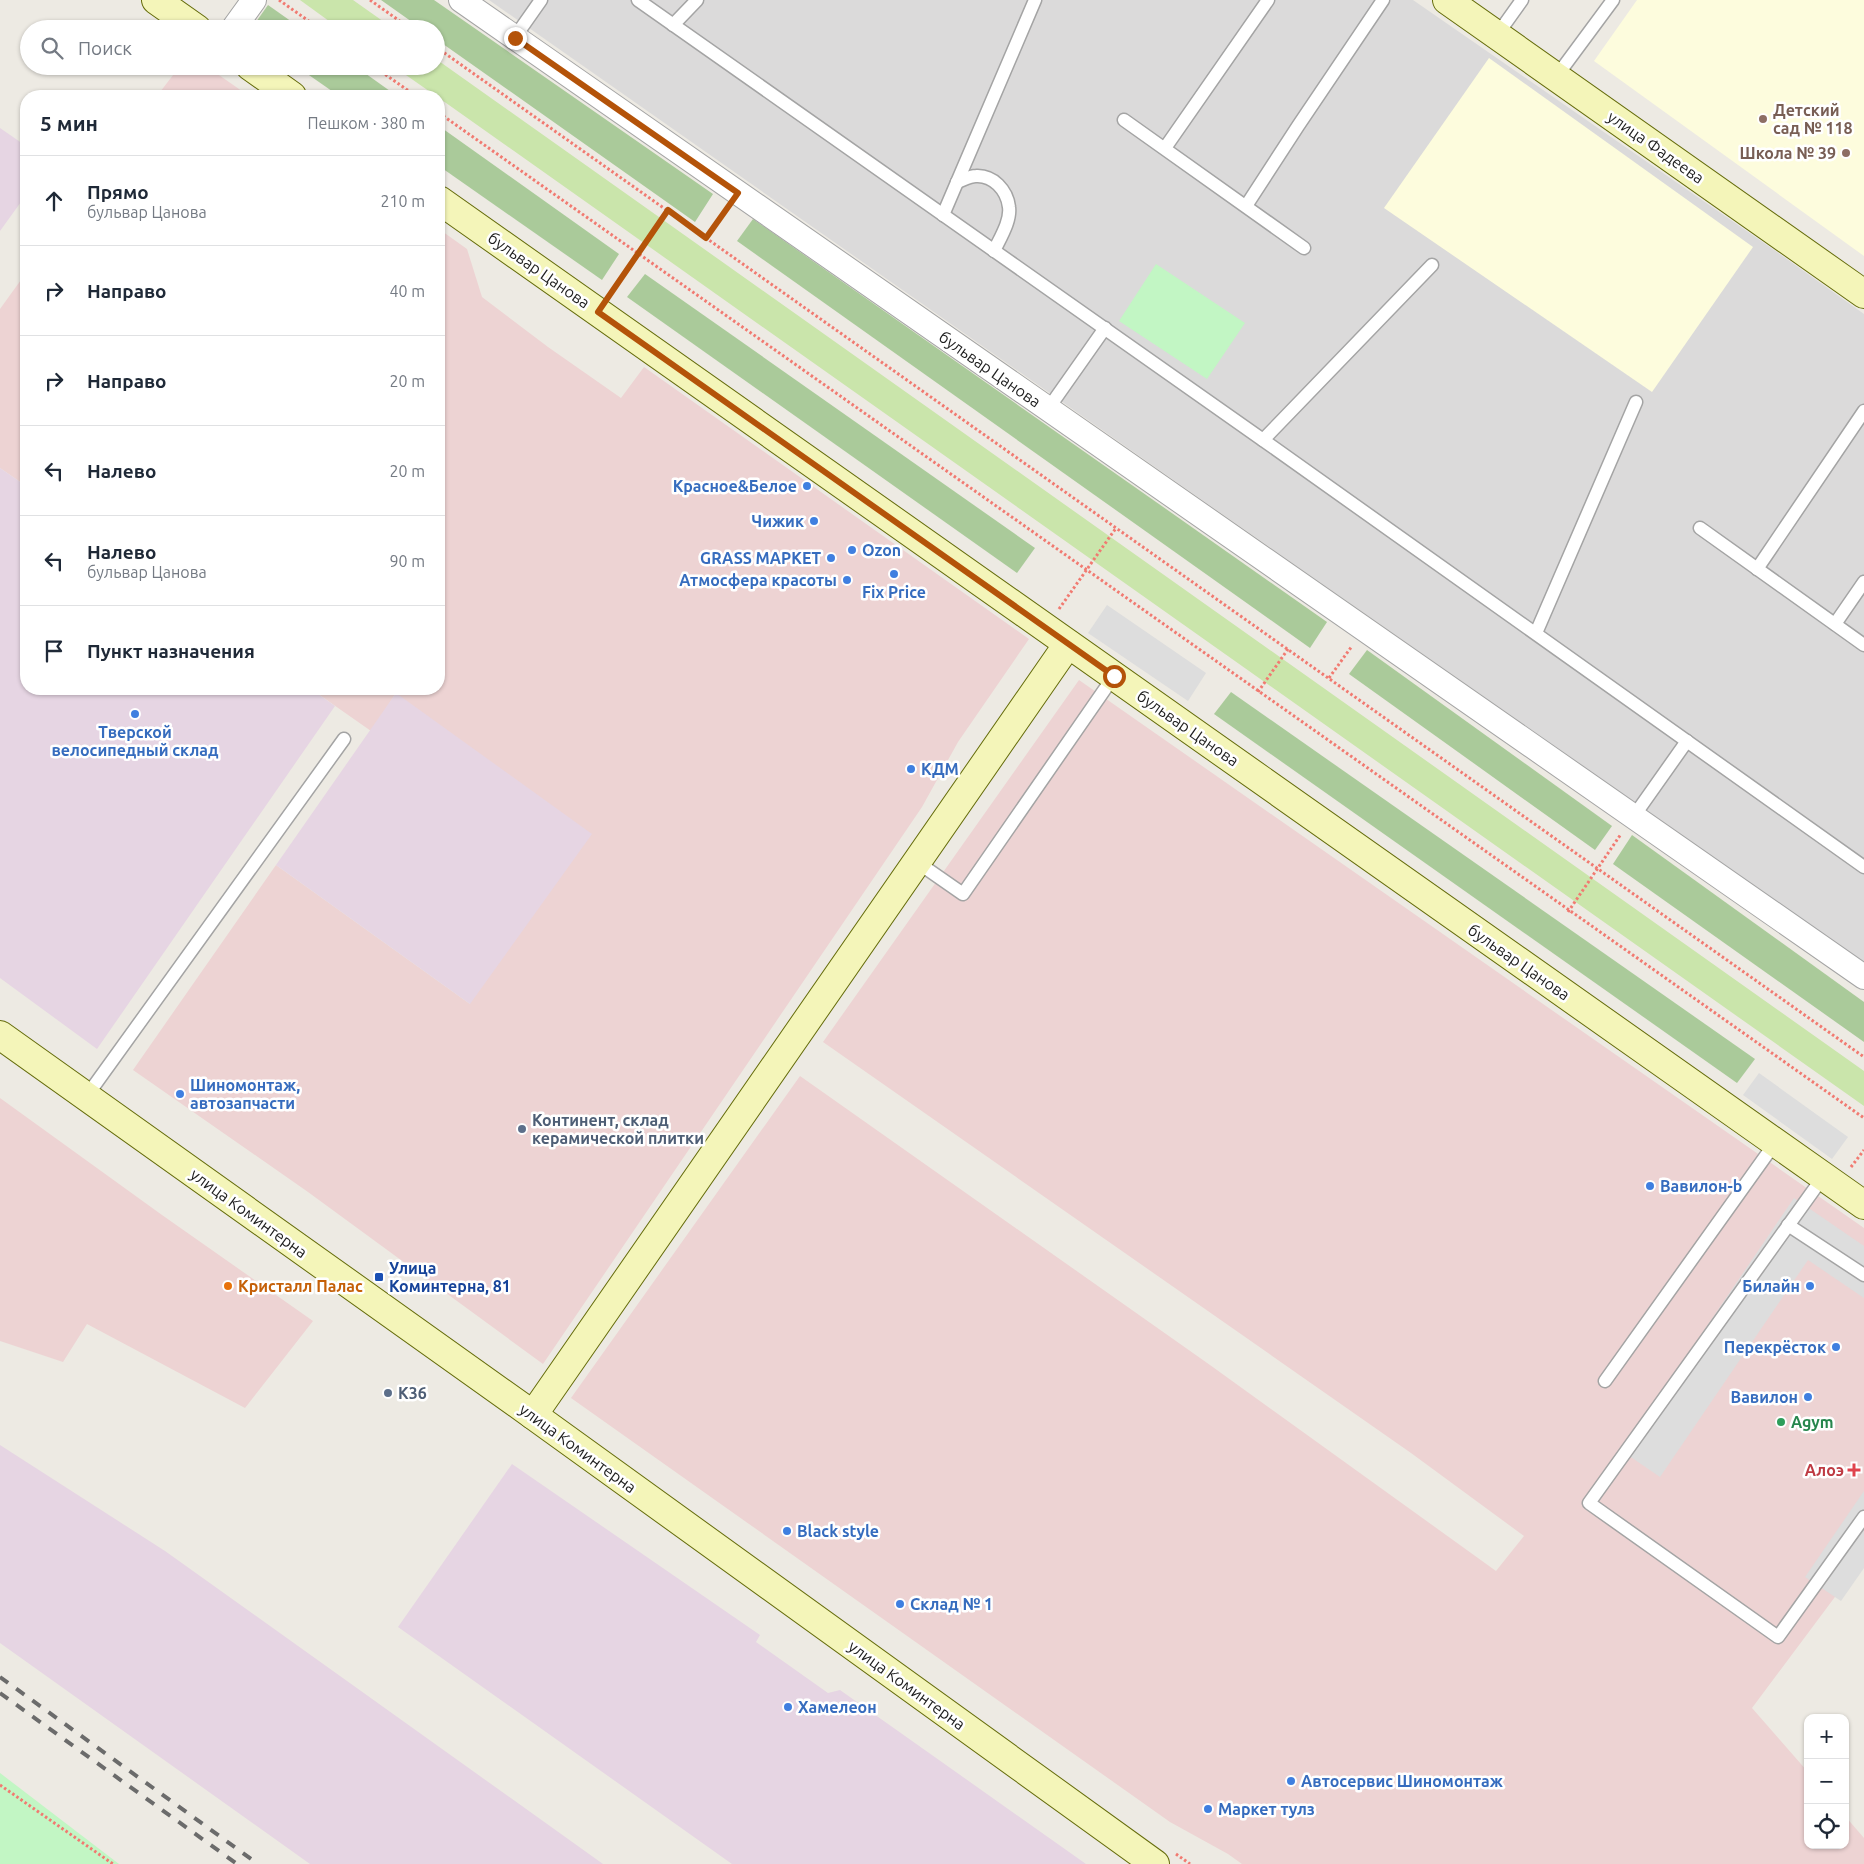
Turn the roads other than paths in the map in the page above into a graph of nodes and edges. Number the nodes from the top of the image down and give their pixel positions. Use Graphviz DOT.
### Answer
graph roads {
  1 [pos="156,0"];
  2 [pos="254,0"];
  3 [pos="461,0"];
  4 [pos="541,0"];
  5 [pos="638,0"];
  6 [pos="697,0"];
  7 [pos="1035,0"];
  8 [pos="1268,0"];
  9 [pos="1383,0"];
  10 [pos="1522,0"];
  11 [pos="1613,0"];
  12 [pos="1453,2"];
  13 [pos="184,20"];
  14 [pos="240,20"];
  15 [pos="673,25"];
  16 [pos="1497,35"];
  17 [pos="515,38"];
  18 [pos="263,75"];
  19 [pos="1556,77"];
  20 [pos="284,90"];
  21 [pos="1124,120"];
  22 [pos="1165,148"];
  23 [pos="957,182"];
  24 [pos="445,204"];
  25 [pos="1246,206"];
  26 [pos="943,215"];
  27 [pos="1304,248"];
  28 [pos="994,251"];
  29 [pos="1432,265"];
  30 [pos="1864,294"];
  31 [pos="1105,328"];
  32 [pos="1636,402"];
  33 [pos="1048,409"];
  34 [pos="1864,411"];
  35 [pos="1263,440"];
  36 [pos="1700,528"];
  37 [pos="1757,569"];
  38 [pos="1864,582"];
  39 [pos="1835,624"];
  40 [pos="1536,633"];
  41 [pos="1068,644"];
  42 [pos="1864,645"];
  43 [pos="1114,676"];
  44 [pos="344,739"];
  45 [pos="1687,741"];
  46 [pos="1634,816"];
  47 [pos="1862,861"];
  48 [pos="917,862"];
  49 [pos="1864,977"];
  50 [pos="0,1035"];
  51 [pos="86,1097"];
  52 [pos="1775,1143"];
  53 [pos="1823,1176"];
  54 [pos="1864,1205"];
  55 [pos="1788,1225"];
  56 [pos="1864,1275"];
  57 [pos="1605,1381"];
  58 [pos="533,1415"];
  59 [pos="1864,1517"];
  60 [pos="1155,1864"];
  1 -- 13 [label="street"];
  2 -- 14 [label="street"];
  3 -- 17 [label="street, бульвар Цанова"];
  4 -- 17 [label="lane"];
  5 -- 15 [label="lane"];
  6 -- 15 [label="lane"];
  7 -- 23 [label="lane"];
  8 -- 22 [label="lane"];
  9 -- 25 [label="lane"];
  10 -- 16 [label="lane"];
  11 -- 19 [label="lane"];
  12 -- 16 [label="street, улица Фадеева"];
  15 -- 26 [label="lane"];
  16 -- 19 [label="street, улица Фадеева"];
  17 -- 33 [label="street, бульвар Цанова"];
  18 -- 20 [label="street"];
  19 -- 30 [label="street, улица Фадеева"];
  21 -- 22 [label="lane"];
  22 -- 25 [label="lane"];
  23 -- 26 [label="lane"];
  23 -- 28 [label="lane"];
  24 -- 41 [label="street, бульвар Цанова"];
  25 -- 27 [label="lane"];
  26 -- 28 [label="lane"];
  28 -- 31 [label="lane"];
  29 -- 35 [label="lane"];
  31 -- 33 [label="lane"];
  31 -- 35 [label="lane"];
  32 -- 40 [label="lane"];
  33 -- 46 [label="street, бульвар Цанова"];
  34 -- 37 [label="lane"];
  35 -- 40 [label="lane"];
  36 -- 37 [label="lane"];
  37 -- 39 [label="lane"];
  38 -- 39 [label="lane"];
  39 -- 42 [label="lane"];
  40 -- 45 [label="lane"];
  41 -- 43 [label="street, бульвар Цанова"];
  41 -- 48 [label="street"];
  43 -- 48 [label="lane"];
  43 -- 52 [label="street, бульвар Цанова"];
  44 -- 51 [label="lane"];
  45 -- 46 [label="lane"];
  45 -- 47 [label="lane"];
  46 -- 49 [label="street, бульвар Цанова"];
  48 -- 58 [label="street"];
  50 -- 51 [label="street, улица Коминтерна"];
  51 -- 58 [label="street, улица Коминтерна"];
  52 -- 53 [label="street, бульвар Цанова"];
  52 -- 57 [label="lane"];
  53 -- 54 [label="street, бульвар Цанова"];
  53 -- 55 [label="lane"];
  55 -- 56 [label="lane"];
  55 -- 59 [label="lane"];
  58 -- 60 [label="street, улица Коминтерна"];
}
